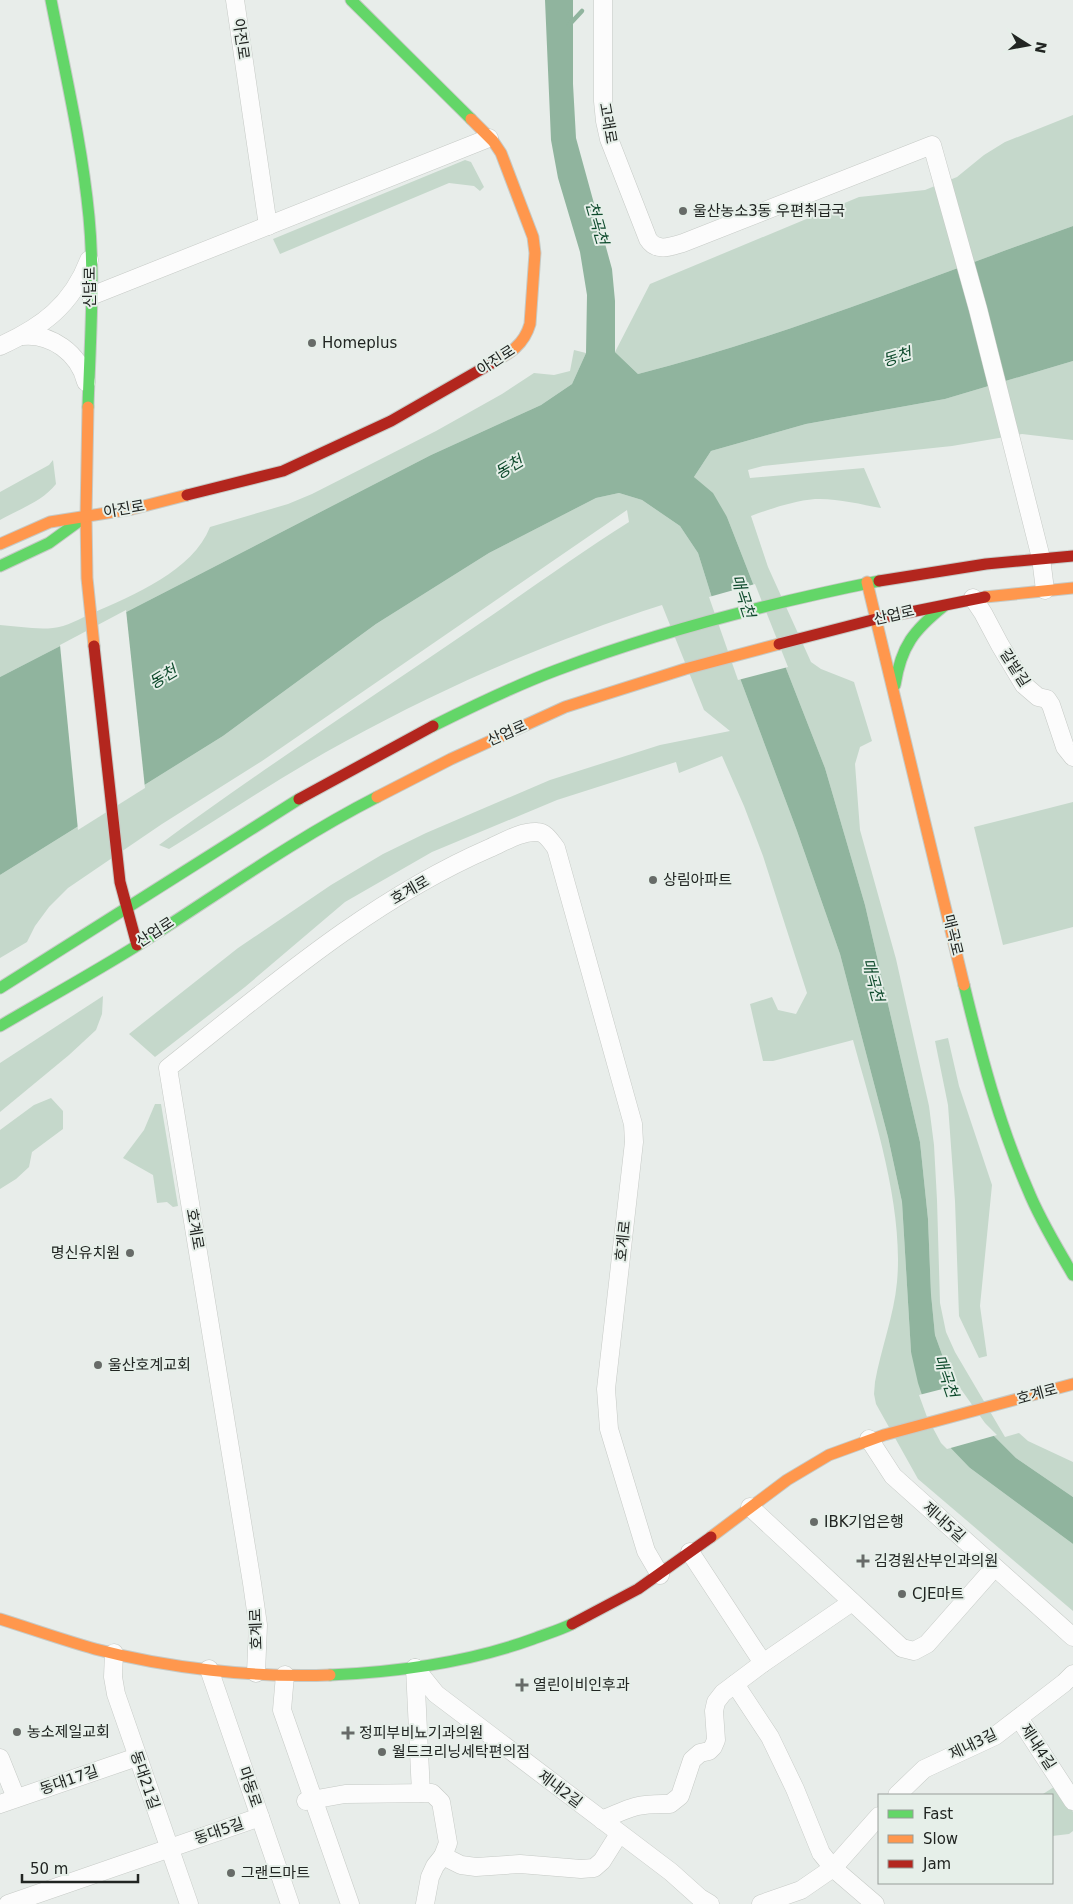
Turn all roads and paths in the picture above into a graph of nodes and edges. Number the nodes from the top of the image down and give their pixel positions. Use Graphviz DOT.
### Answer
graph roads {
  1 [pos="51,0"];
  2 [pos="235,0"];
  3 [pos="351,0"];
  4 [pos="603,0"];
  5 [pos="489,138"];
  6 [pos="268,226"];
  7 [pos="90,255"];
  8 [pos="91,296"];
  9 [pos="22,336"];
  10 [pos="0,346"];
  11 [pos="88,393"];
  12 [pos="86,516"];
  13 [pos="0,544"];
  14 [pos="1073,556"];
  15 [pos="1041,558"];
  16 [pos="0,566"];
  17 [pos="867,582"];
  18 [pos="1073,588"];
  19 [pos="1046,590"];
  20 [pos="973,598"];
  21 [pos="948,603"];
  22 [pos="876,619"];
  23 [pos="894,693"];
  24 [pos="1073,757"];
  25 [pos="127,908"];
  26 [pos="137,945"];
  27 [pos="0,988"];
  28 [pos="0,1026"];
  29 [pos="1073,1275"];
  30 [pos="1073,1384"];
  31 [pos="1053,1389"];
  32 [pos="1073,1393"];
  33 [pos="870,1438"];
  34 [pos="750,1507"];
  35 [pos="690,1552"];
  36 [pos="994,1568"];
  37 [pos="660,1575"];
  38 [pos="852,1602"];
  39 [pos="0,1619"];
  40 [pos="1073,1637"];
  41 [pos="114,1653"];
  42 [pos="763,1663"];
  43 [pos="415,1668"];
  44 [pos="209,1669"];
  45 [pos="256,1673"];
  46 [pos="1073,1674"];
  47 [pos="284,1675"];
  48 [pos="735,1684"];
  49 [pos="1019,1718"];
  50 [pos="137,1757"];
  51 [pos="0,1758"];
  52 [pos="421,1793"];
  53 [pos="898,1794"];
  54 [pos="310,1800"];
  55 [pos="8,1801"];
  56 [pos="1073,1801"];
  57 [pos="260,1816"];
  58 [pos="878,1817"];
  59 [pos="602,1820"];
  60 [pos="619,1834"];
  61 [pos="169,1848"];
  62 [pos="443,1856"];
  63 [pos="833,1868"];
  64 [pos="8,1904"];
  65 [pos="189,1904"];
  66 [pos="290,1904"];
  67 [pos="350,1904"];
  68 [pos="425,1904"];
  69 [pos="710,1904"];
  70 [pos="761,1904"];
  71 [pos="875,1904"];
  1 -- 7 [label="street, 신답로"];
  2 -- 6 [label="street, 아진로"];
  3 -- 5 [label="street, 아진로"];
  4 -- 15 [label="street, 고래로"];
  5 -- 6 [label="street"];
  5 -- 12 [label="street, 아진로"];
  6 -- 8 [label="street"];
  7 -- 8 [label="street, 신답로"];
  7 -- 9 [label="street"];
  8 -- 11 [label="street, 신답로"];
  9 -- 10 [label="street"];
  9 -- 11 [label="street"];
  11 -- 12 [label="street, 신답로"];
  12 -- 13 [label="street, 아진로"];
  12 -- 16 [label="street"];
  12 -- 25 [label="street, 신답로"];
  14 -- 15 [label="street"];
  15 -- 17 [label="street"];
  15 -- 19 [label="street"];
  17 -- 22 [label="street, 매곡로"];
  17 -- 25 [label="street"];
  18 -- 19 [label="street, 산업로"];
  19 -- 20 [label="street, 산업로"];
  20 -- 21 [label="street, 산업로"];
  20 -- 24 [label="street, 갈밭길"];
  21 -- 22 [label="street, 산업로"];
  21 -- 23 [label="street"];
  22 -- 23 [label="street, 매곡로"];
  22 -- 26 [label="street, 산업로"];
  23 -- 29 [label="street, 매곡로"];
  25 -- 26 [label="street, 신답로"];
  25 -- 27 [label="street"];
  26 -- 28 [label="street, 산업로"];
  30 -- 31 [label="street, 호계로"];
  31 -- 32 [label="street"];
  31 -- 33 [label="street, 호계로"];
  33 -- 34 [label="street, 호계로"];
  33 -- 36 [label="street, 제내5길"];
  34 -- 35 [label="street, 호계로"];
  34 -- 38 [label="street"];
  35 -- 37 [label="street, 호계로"];
  35 -- 42 [label="street"];
  36 -- 38 [label="street"];
  36 -- 40 [label="street, 제내5길"];
  37 -- 43 [label="street, 호계로"];
  37 -- 45 [label="street, 호계로"];
  38 -- 42 [label="street"];
  39 -- 41 [label="street, 호계로"];
  41 -- 44 [label="street, 호계로"];
  41 -- 50 [label="street, 동대21길"];
  42 -- 48 [label="street"];
  43 -- 47 [label="street, 호계로"];
  43 -- 52 [label="street"];
  43 -- 59 [label="street, 제내2길"];
  44 -- 45 [label="street, 호계로"];
  44 -- 57 [label="street, 마동로"];
  45 -- 47 [label="street, 호계로"];
  46 -- 49 [label="street, 제내3길"];
  47 -- 54 [label="street"];
  48 -- 59 [label="street"];
  48 -- 63 [label="street"];
  49 -- 53 [label="street, 제내3길"];
  49 -- 56 [label="street, 제내4길"];
  50 -- 55 [label="street, 동대17길"];
  50 -- 61 [label="street, 동대21길"];
  51 -- 55 [label="street"];
  52 -- 54 [label="street"];
  52 -- 62 [label="street"];
  54 -- 67 [label="street"];
  57 -- 61 [label="street, 동대5길"];
  57 -- 66 [label="street, 마동로"];
  58 -- 63 [label="street"];
  59 -- 60 [label="street, 제내2길"];
  60 -- 62 [label="street"];
  60 -- 69 [label="street, 제내2길"];
  61 -- 64 [label="street, 동대5길"];
  61 -- 65 [label="street, 동대21길"];
  62 -- 68 [label="street"];
  63 -- 70 [label="street"];
  63 -- 71 [label="street"];
}
